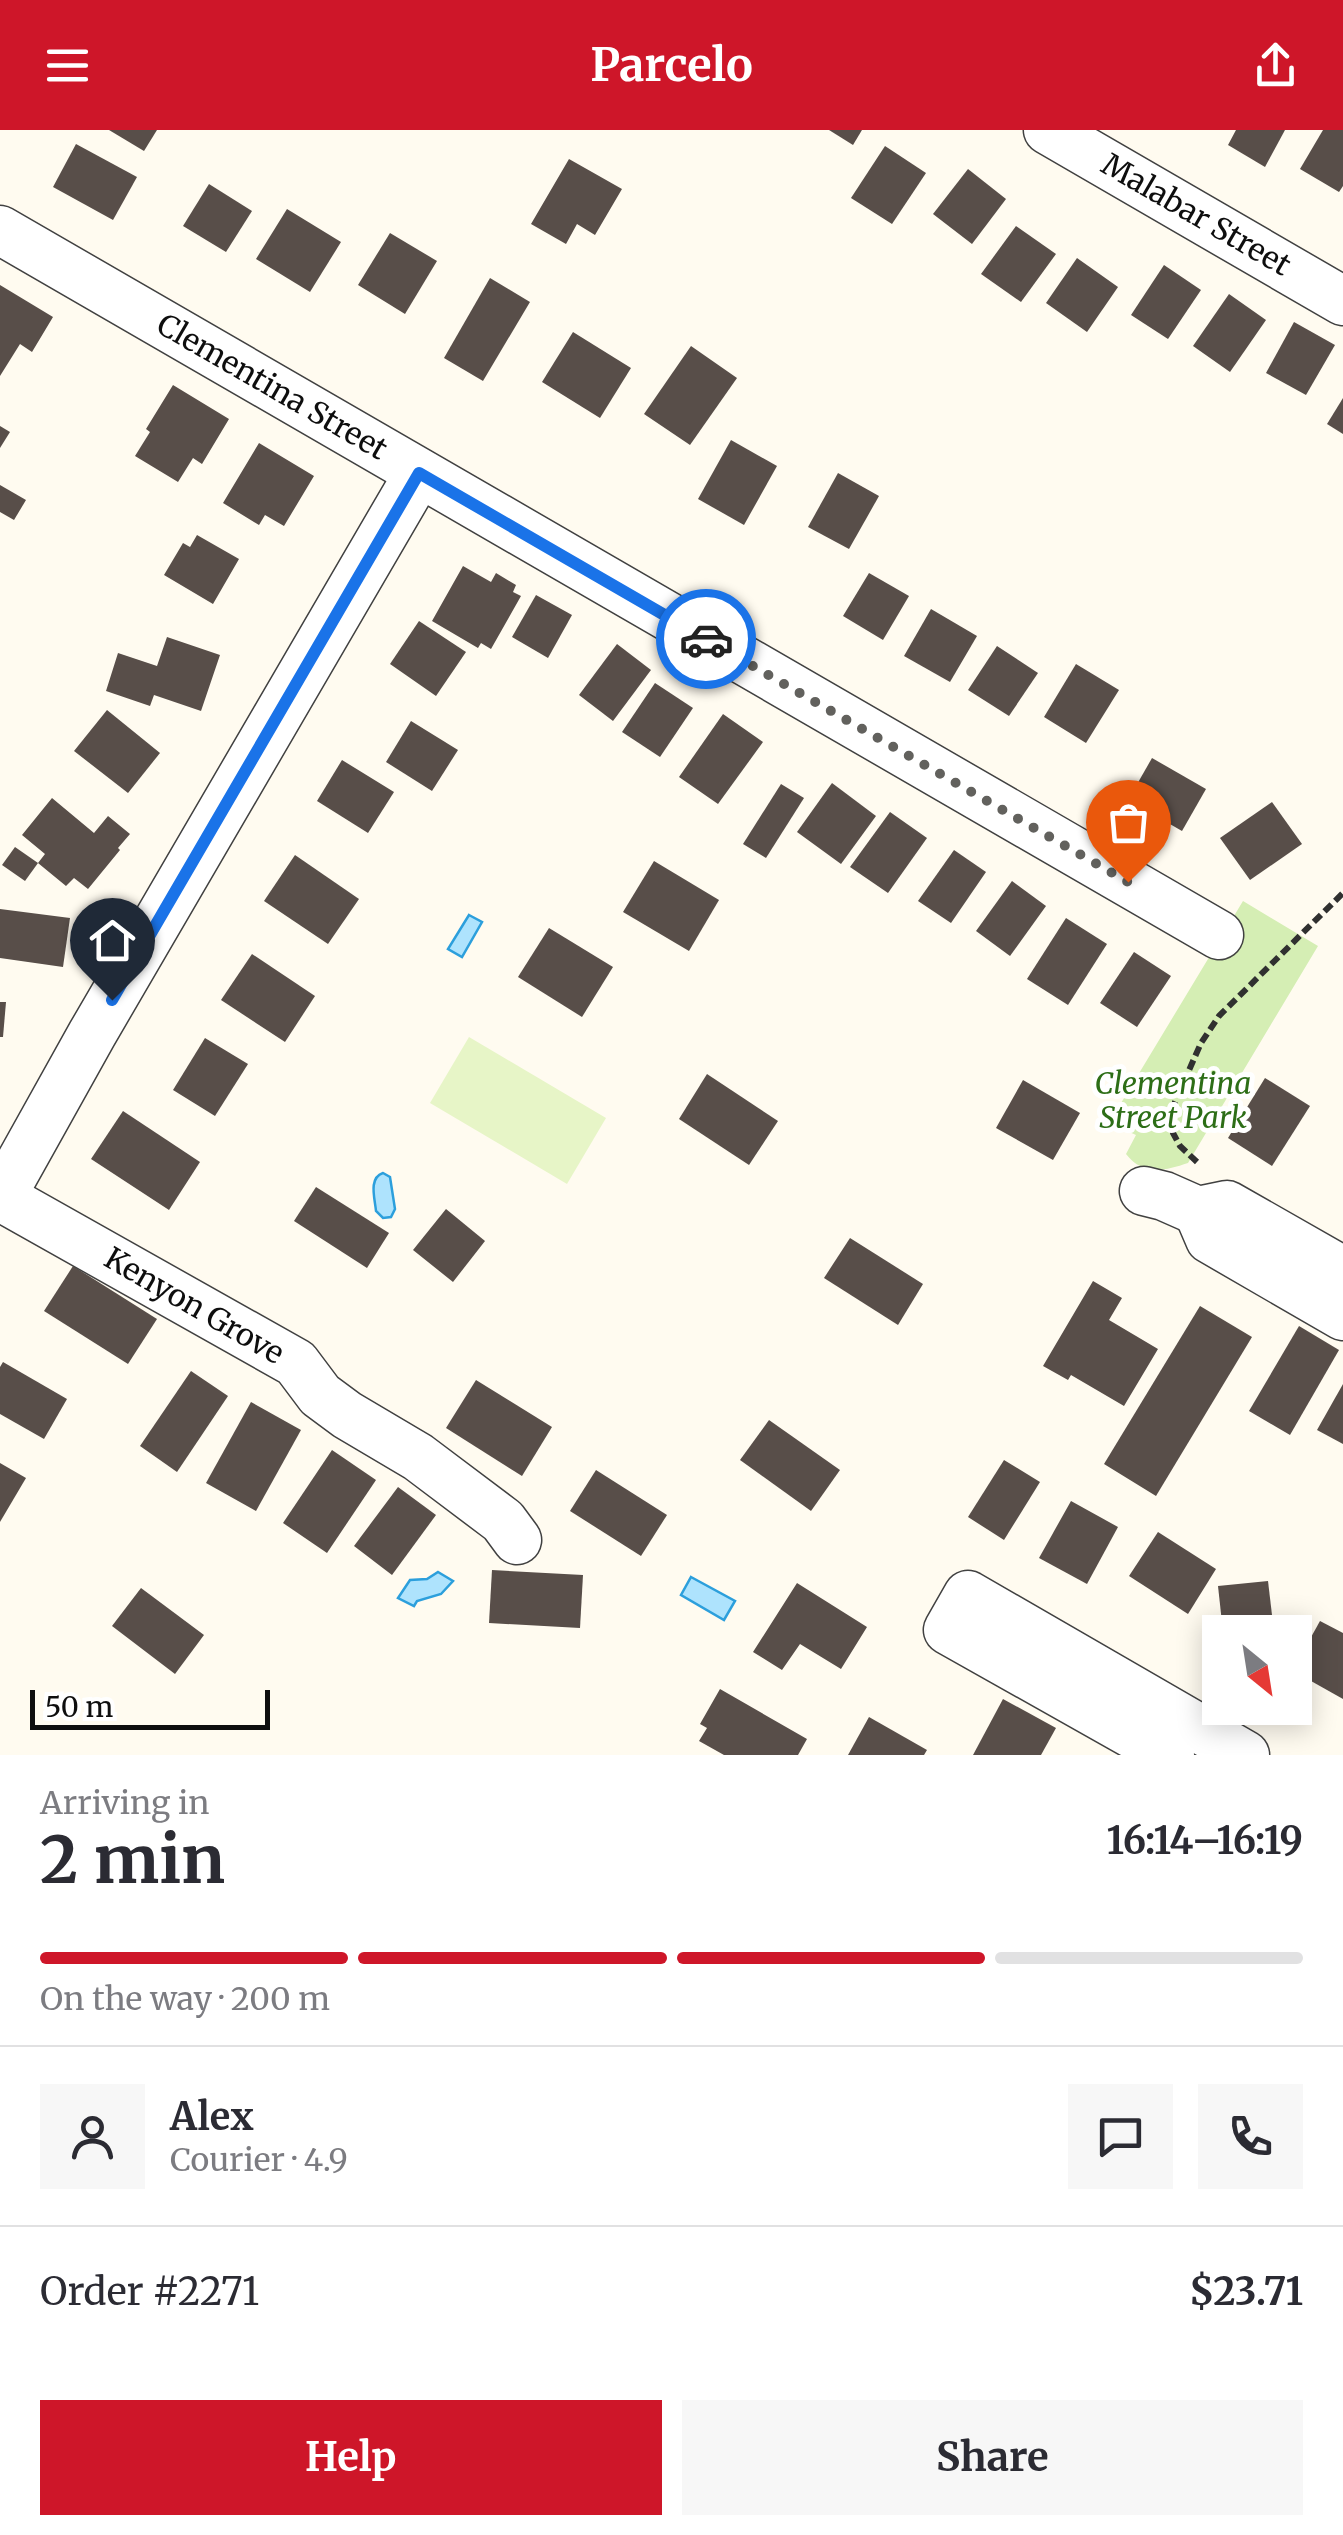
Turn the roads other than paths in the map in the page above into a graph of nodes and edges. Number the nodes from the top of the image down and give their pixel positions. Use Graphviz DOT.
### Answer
graph roads {
  1 [pos="1048,130"];
  2 [pos="0,230"];
  3 [pos="1343,301"];
  4 [pos="419,473"];
  5 [pos="1219,935"];
  6 [pos="1144,1191"];
  7 [pos="1,1198"];
  8 [pos="1198,1211"];
  9 [pos="1343,1270"];
  10 [pos="1343,1316"];
  11 [pos="516,1540"];
  12 [pos="1170,1755"];
  13 [pos="1246,1755"];
  1 -- 3 [label="street, Malabar Street"];
  2 -- 4 [label="street, Clementina Street"];
  4 -- 5 [label="street, Clementina Street"];
  4 -- 7 [label="street"];
  6 -- 8 [label="street"];
  7 -- 11 [label="street, Kenyon Grove"];
  8 -- 9 [label="street"];
  8 -- 10 [label="street"];
  12 -- 13 [label="street"];
}
